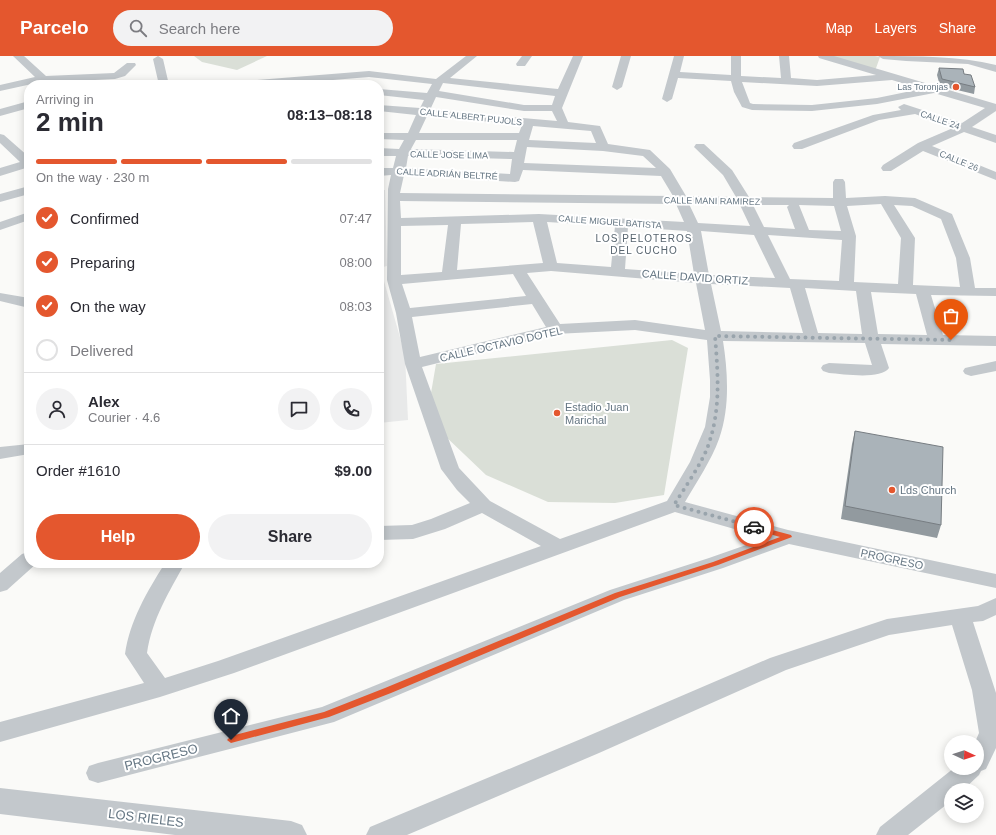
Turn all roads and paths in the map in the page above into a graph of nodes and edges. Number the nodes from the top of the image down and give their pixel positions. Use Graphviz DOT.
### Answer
graph roads {
  1 [pos="18,56"];
  2 [pos="472,56"];
  3 [pos="578,56"];
  4 [pos="626,56"];
  5 [pos="672,56"];
  6 [pos="679,56"];
  7 [pos="736,56"];
  8 [pos="784,56"];
  9 [pos="823,56"];
  10 [pos="883,56"];
  11 [pos="158,58"];
  12 [pos="130,65"];
  13 [pos="995,68"];
  14 [pos="878,73"];
  15 [pos="674,75"];
  16 [pos="891,77"];
  17 [pos="736,78"];
  18 [pos="43,79"];
  19 [pos="38,80"];
  20 [pos="163,80"];
  21 [pos="302,80"];
  22 [pos="786,81"];
  23 [pos="24,83"];
  24 [pos="804,83"];
  25 [pos="438,85"];
  26 [pos="617,87"];
  27 [pos="0,88"];
  28 [pos="932,90"];
  29 [pos="384,91"];
  30 [pos="562,93"];
  31 [pos="667,99"];
  32 [pos="885,100"];
  33 [pos="24,106"];
  34 [pos="556,108"];
  35 [pos="812,108"];
  36 [pos="994,108"];
  37 [pos="384,110"];
  38 [pos="915,112"];
  39 [pos="0,113"];
  40 [pos="528,123"];
  41 [pos="415,124"];
  42 [pos="564,125"];
  43 [pos="963,128"];
  44 [pos="384,134"];
  45 [pos="0,137"];
  46 [pos="996,139"];
  47 [pos="524,140"];
  48 [pos="798,146"];
  49 [pos="922,146"];
  50 [pos="700,147"];
  51 [pos="603,148"];
  52 [pos="384,152"];
  53 [pos="403,154"];
  54 [pos="24,160"];
  55 [pos="24,165"];
  56 [pos="517,167"];
  57 [pos="887,168"];
  58 [pos="398,171"];
  59 [pos="0,172"];
  60 [pos="384,172"];
  61 [pos="666,172"];
  62 [pos="996,176"];
  63 [pos="838,182"];
  64 [pos="24,191"];
  65 [pos="389,192"];
  66 [pos="0,198"];
  67 [pos="885,200"];
  68 [pos="680,201"];
  69 [pos="745,201"];
  70 [pos="840,202"];
  71 [pos="794,207"];
  72 [pos="24,218"];
  73 [pos="539,218"];
  74 [pos="455,220"];
  75 [pos="394,222"];
  76 [pos="622,223"];
  77 [pos="0,226"];
  78 [pos="692,228"];
  79 [pos="761,231"];
  80 [pos="804,234"];
  81 [pos="849,236"];
  82 [pos="551,267"];
  83 [pos="517,269"];
  84 [pos="384,272"];
  85 [pos="618,272"];
  86 [pos="394,274"];
  87 [pos="449,275"];
  88 [pos="703,279"];
  89 [pos="790,283"];
  90 [pos="846,287"];
  91 [pos="863,287"];
  92 [pos="905,289"];
  93 [pos="922,290"];
  94 [pos="968,292"];
  95 [pos="996,292"];
  96 [pos="0,297"];
  97 [pos="536,299"];
  98 [pos="24,302"];
  99 [pos="404,313"];
  100 [pos="555,329"];
  101 [pos="715,336"];
  102 [pos="812,338"];
  103 [pos="871,339"];
  104 [pos="936,340"];
  105 [pos="996,341"];
  106 [pos="413,364"];
  107 [pos="996,366"];
  108 [pos="829,368"];
  109 [pos="971,371"];
  110 [pos="24,450"];
  111 [pos="0,453"];
  112 [pos="483,505"];
  113 [pos="674,505"];
  114 [pos="384,534"];
  115 [pos="788,537"];
  116 [pos="558,546"];
  117 [pos="24,564"];
  118 [pos="172,568"];
  119 [pos="996,581"];
  120 [pos="0,586"];
  121 [pos="996,606"];
  122 [pos="960,616"];
  123 [pos="160,688"];
  124 [pos="0,732"];
  125 [pos="984,748"];
  126 [pos="98,773"];
  127 [pos="963,775"];
  128 [pos="0,801"];
  129 [pos="291,835"];
  130 [pos="379,835"];
  131 [pos="889,835"];
  1 -- 18 [label="street"];
  2 -- 25 [label="street"];
  3 -- 30 [label="street"];
  4 -- 26 [label="street"];
  5 -- 6 [label="street"];
  6 -- 15 [label="street"];
  7 -- 17 [label="street"];
  8 -- 22 [label="street"];
  9 -- 14 [label="street"];
  10 -- 13 [label="street"];
  10 -- 14 [label="street"];
  11 -- 20 [label="street"];
  12 -- 18 [label="street"];
  14 -- 16 [label="street"];
  15 -- 17 [label="street"];
  15 -- 31 [label="street"];
  16 -- 24 [label="street"];
  16 -- 28 [label="street"];
  17 -- 22 [label="street"];
  17 -- 35 [label="street"];
  18 -- 19 [label="street"];
  21 -- 25 [label="street"];
  22 -- 24 [label="street"];
  23 -- 27 [label="street"];
  24 -- 35 [label="street"];
  25 -- 29 [label="street"];
  25 -- 30 [label="street"];
  25 -- 34 [label="street"];
  25 -- 41 [label="street"];
  28 -- 32 [label="street"];
  28 -- 36 [label="street"];
  30 -- 34 [label="street"];
  32 -- 35 [label="street"];
  32 -- 38 [label="street, CALLE 24"];
  33 -- 39 [label="street"];
  34 -- 42 [label="street"];
  36 -- 43 [label="street"];
  37 -- 41 [label="street, CALLE ALBERT PUJOLS"];
  38 -- 43 [label="street, CALLE 24"];
  38 -- 48 [label="street"];
  40 -- 41 [label="street, CALLE ALBERT PUJOLS"];
  40 -- 42 [label="street, CALLE ALBERT PUJOLS"];
  40 -- 47 [label="street"];
  41 -- 44 [label="street"];
  41 -- 47 [label="street"];
  41 -- 53 [label="street"];
  42 -- 51 [label="street, CALLE ALBERT PUJOLS"];
  43 -- 46 [label="street, CALLE 24"];
  43 -- 49 [label="street"];
  45 -- 54 [label="street"];
  47 -- 51 [label="street"];
  47 -- 56 [label="street"];
  49 -- 57 [label="street"];
  49 -- 62 [label="street, CALLE 26"];
  50 -- 69 [label="street"];
  51 -- 61 [label="street"];
  52 -- 53 [label="street, CALLE JOSE LIMA"];
  53 -- 56 [label="street, CALLE JOSE LIMA"];
  53 -- 58 [label="street"];
  55 -- 59 [label="street"];
  56 -- 58 [label="street, CALLE ADRIÁN BELTRÉ"];
  56 -- 61 [label="street"];
  58 -- 60 [label="street, CALLE ADRIÁN BELTRÉ"];
  58 -- 65 [label="street"];
  61 -- 68 [label="street"];
  63 -- 70 [label="street"];
  64 -- 66 [label="street"];
  65 -- 68 [label="street, CALLE MANI RAMIREZ"];
  65 -- 75 [label="street"];
  67 -- 70 [label="street, CALLE MANI RAMIREZ"];
  67 -- 92 [label="street"];
  67 -- 94 [label="street, CALLE MANI RAMIREZ"];
  68 -- 69 [label="street, CALLE MANI RAMIREZ"];
  68 -- 78 [label="street"];
  69 -- 70 [label="street, CALLE MANI RAMIREZ"];
  69 -- 79 [label="street"];
  70 -- 81 [label="street"];
  71 -- 80 [label="street"];
  72 -- 77 [label="street"];
  73 -- 74 [label="street, CALLE MIGUEL BATISTA"];
  73 -- 76 [label="street, CALLE MIGUEL BATISTA"];
  73 -- 82 [label="street"];
  74 -- 75 [label="street, CALLE MIGUEL BATISTA"];
  74 -- 87 [label="street"];
  75 -- 86 [label="street"];
  76 -- 78 [label="street, CALLE MIGUEL BATISTA"];
  76 -- 85 [label="street"];
  78 -- 79 [label="street, CALLE MIGUEL BATISTA"];
  78 -- 88 [label="street"];
  79 -- 80 [label="street, CALLE MIGUEL BATISTA"];
  79 -- 89 [label="street"];
  80 -- 81 [label="street, CALLE MIGUEL BATISTA"];
  81 -- 90 [label="street"];
  82 -- 83 [label="street, CALLE DAVID ORTIZ"];
  82 -- 85 [label="street, CALLE DAVID ORTIZ"];
  83 -- 87 [label="street, CALLE DAVID ORTIZ"];
  83 -- 97 [label="street"];
  84 -- 86 [label="street, CALLE DAVID ORTIZ"];
  85 -- 88 [label="street, CALLE DAVID ORTIZ"];
  86 -- 87 [label="street, CALLE DAVID ORTIZ"];
  86 -- 99 [label="street"];
  88 -- 89 [label="street, CALLE DAVID ORTIZ"];
  88 -- 101 [label="street"];
  89 -- 90 [label="street, CALLE DAVID ORTIZ"];
  89 -- 102 [label="street"];
  90 -- 91 [label="street, CALLE DAVID ORTIZ"];
  91 -- 92 [label="street, CALLE DAVID ORTIZ"];
  91 -- 103 [label="street"];
  92 -- 93 [label="street, CALLE DAVID ORTIZ"];
  93 -- 94 [label="street, CALLE DAVID ORTIZ"];
  93 -- 104 [label="street"];
  94 -- 95 [label="street, CALLE DAVID ORTIZ"];
  96 -- 98 [label="street"];
  97 -- 99 [label="street"];
  97 -- 100 [label="street"];
  99 -- 106 [label="street"];
  100 -- 101 [label="street, CALLE OCTAVIO DOTEL"];
  100 -- 106 [label="street, CALLE OCTAVIO DOTEL"];
  101 -- 102 [label="street, CALLE OCTAVIO DOTEL"];
  101 -- 113 [label="street"];
  102 -- 103 [label="street, CALLE OCTAVIO DOTEL"];
  103 -- 104 [label="street, CALLE OCTAVIO DOTEL"];
  103 -- 108 [label="street"];
  104 -- 105 [label="street, CALLE OCTAVIO DOTEL"];
  106 -- 112 [label="street"];
  107 -- 109 [label="street"];
  110 -- 111 [label="street"];
  112 -- 114 [label="street"];
  112 -- 116 [label="street"];
  113 -- 115 [label="street, PROGRESO"];
  113 -- 116 [label="street"];
  115 -- 119 [label="street, PROGRESO"];
  115 -- 126 [label="street, PROGRESO"];
  116 -- 123 [label="street"];
  117 -- 120 [label="street"];
  118 -- 123 [label="street"];
  121 -- 122 [label="street"];
  122 -- 125 [label="street"];
  122 -- 130 [label="street"];
  123 -- 124 [label="street"];
  127 -- 131 [label="street"];
  128 -- 129 [label="street, LOS RIELES"];
}
